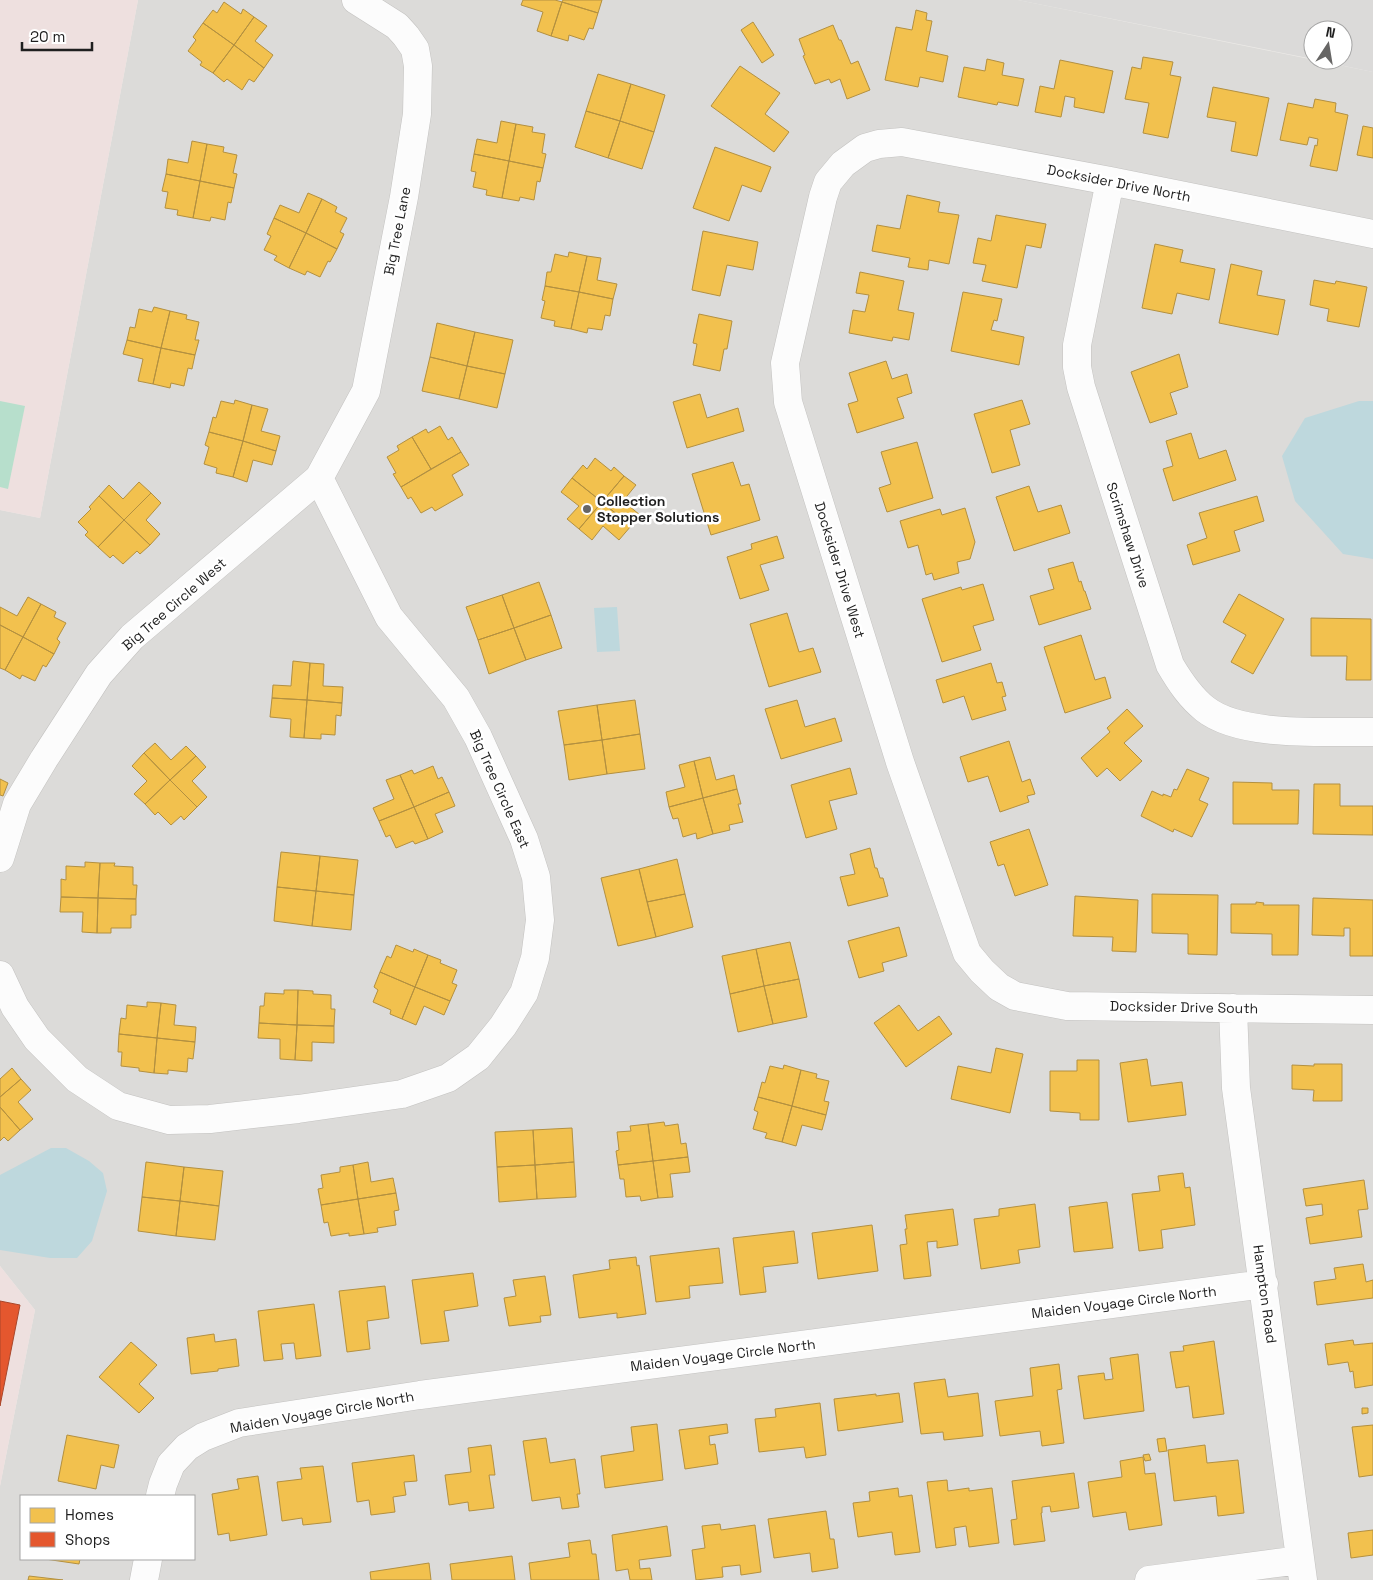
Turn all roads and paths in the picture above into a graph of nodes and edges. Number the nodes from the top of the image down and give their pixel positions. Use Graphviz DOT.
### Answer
graph roads {
  1 [pos="361,1"];
  2 [pos="865,148"];
  3 [pos="1110,181"];
  4 [pos="1373,234"];
  5 [pos="319,478"];
  6 [pos="1373,732"];
  7 [pos="0,858"];
  8 [pos="0,975"];
  9 [pos="999,987"];
  10 [pos="1233,1008"];
  11 [pos="1373,1010"];
  12 [pos="1264,1284"];
  13 [pos="160,1495"];
  14 [pos="148,1560"];
  15 [pos="1301,1570"];
  16 [pos="144,1580"];
  17 [pos="1149,1580"];
  1 -- 5 [label="street, Big Tree Lane"];
  2 -- 3 [label="street, Docksider Drive North"];
  2 -- 9 [label="street, Docksider Drive West"];
  3 -- 4 [label="street, Docksider Drive North"];
  3 -- 6 [label="street, Scrimshaw Drive"];
  5 -- 7 [label="street, Big Tree Circle West"];
  5 -- 8 [label="street, Big Tree Circle East"];
  9 -- 10 [label="street, Docksider Drive South"];
  10 -- 11 [label="street, Docksider Drive South"];
  10 -- 12 [label="street, Hampton Road"];
  12 -- 13 [label="street, Maiden Voyage Circle North"];
  12 -- 15 [label="street, Hampton Road"];
  14 -- 16 [label="street"];
  15 -- 17 [label="street"];
}
